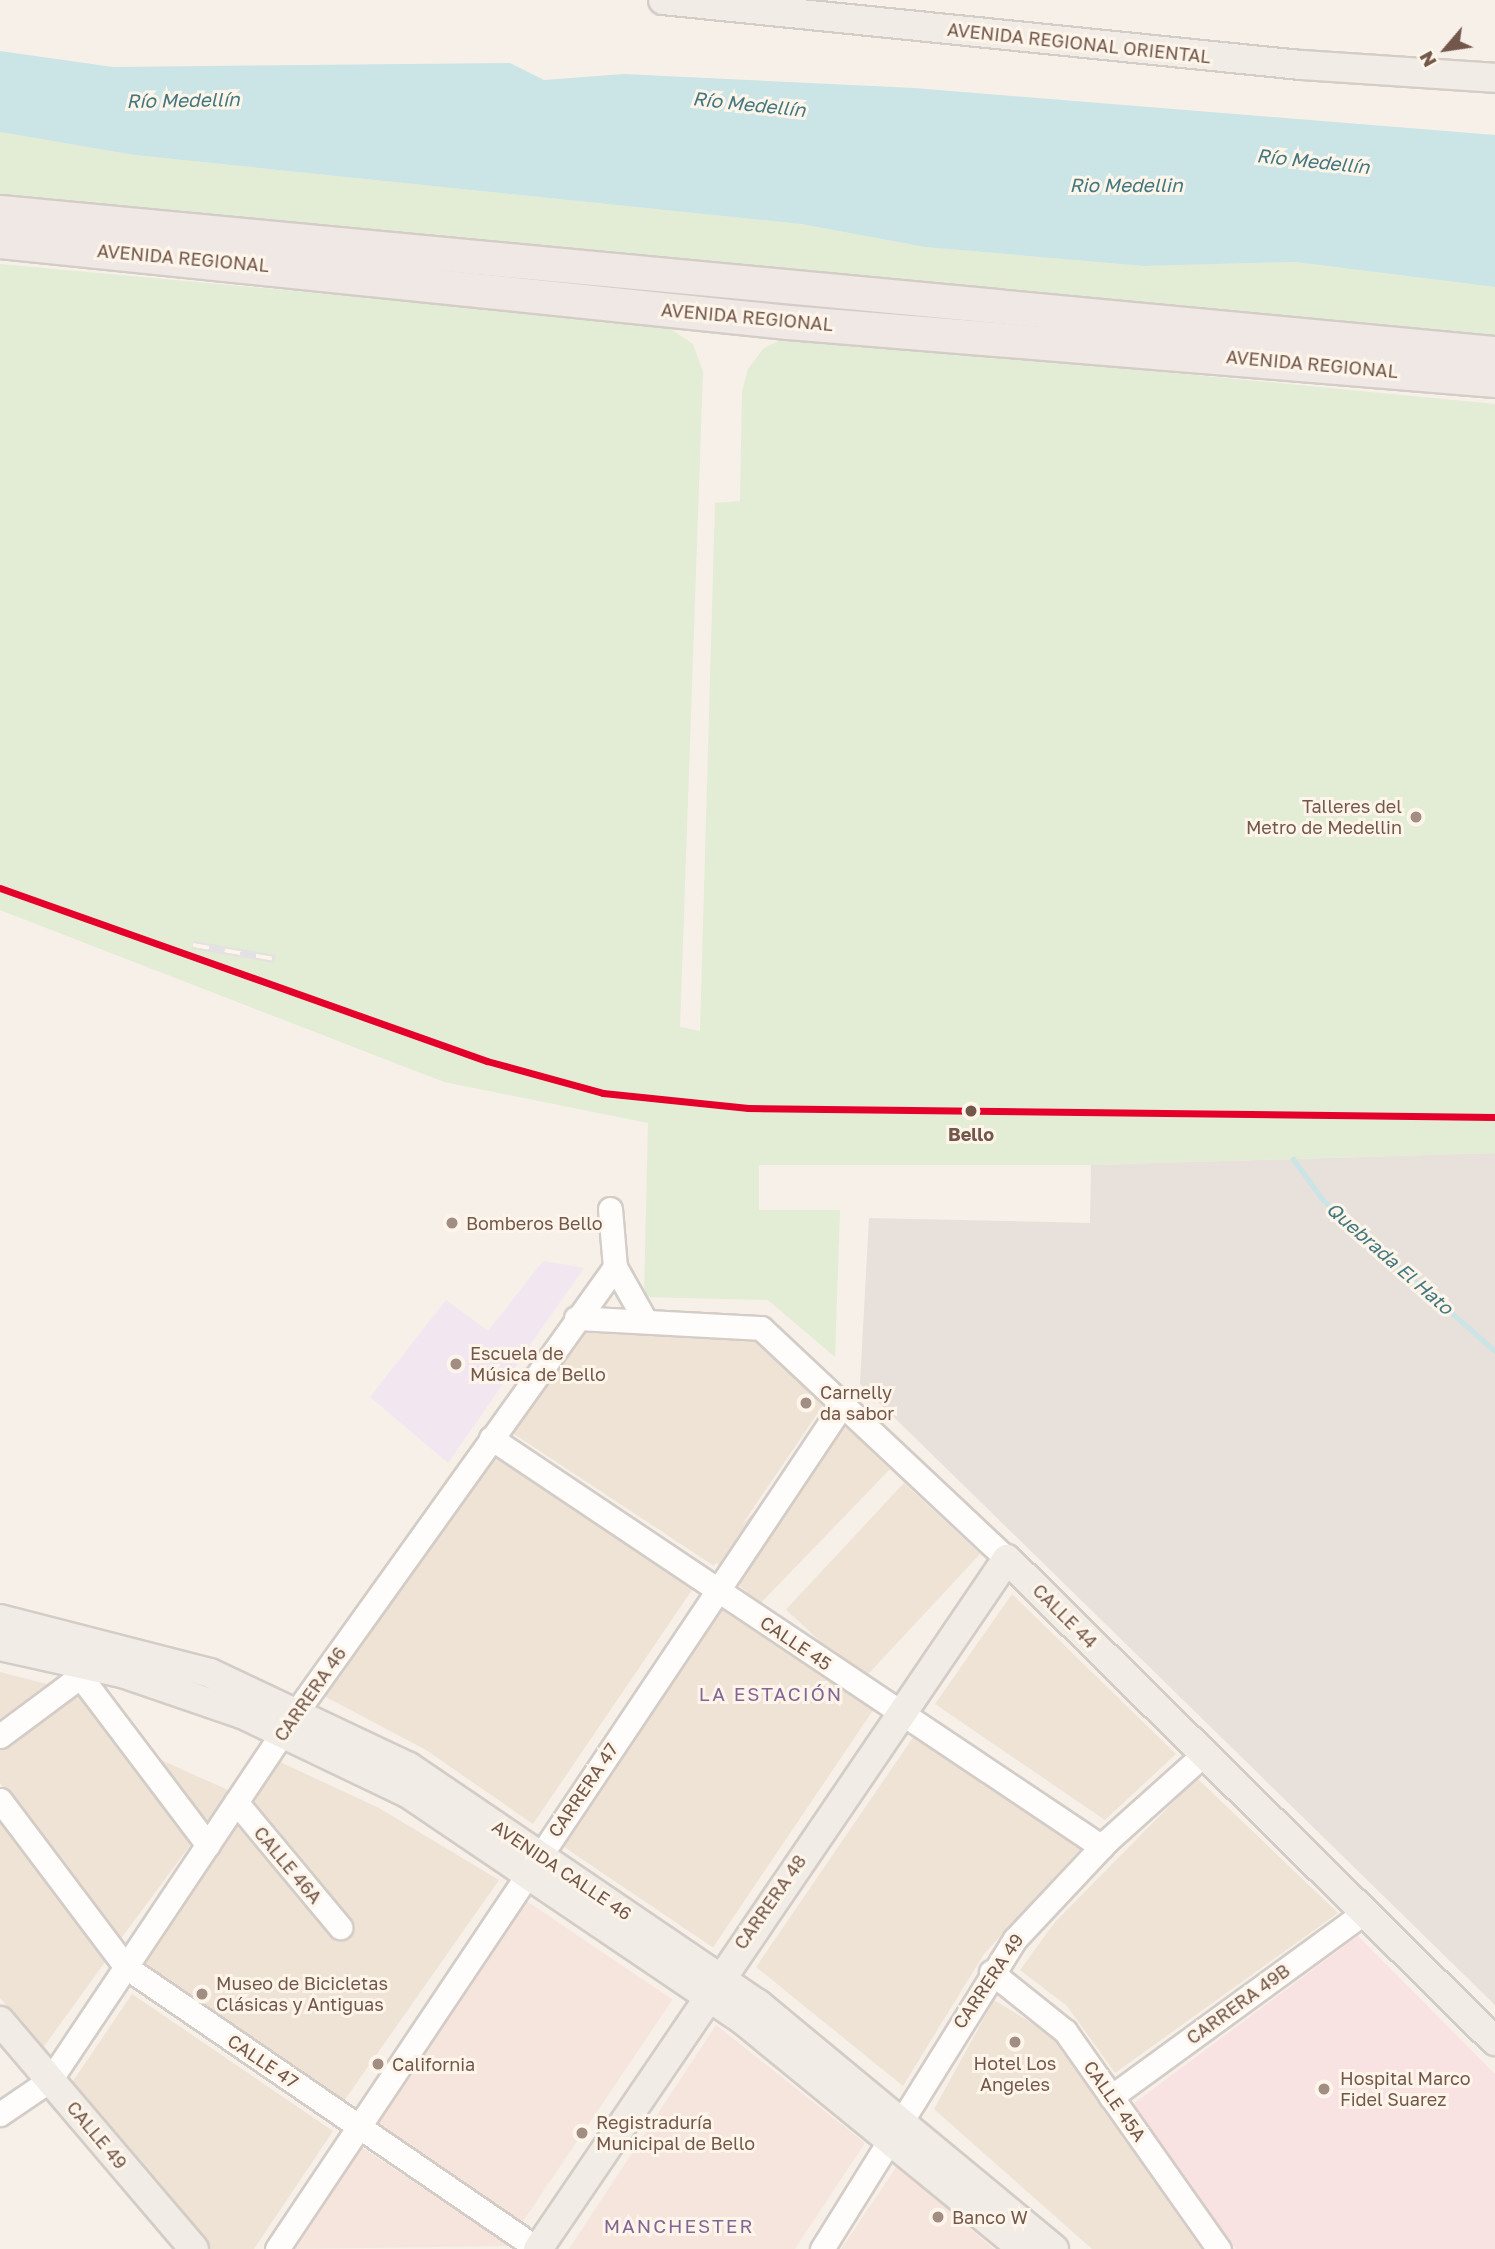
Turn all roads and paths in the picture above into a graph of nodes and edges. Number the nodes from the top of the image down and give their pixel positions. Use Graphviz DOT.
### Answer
graph roads {
  1 [pos="663,0"];
  2 [pos="1492,76"];
  3 [pos="0,212"];
  4 [pos="0,241"];
  5 [pos="1495,353"];
  6 [pos="1495,380"];
  7 [pos="610,1209"];
  8 [pos="615,1268"];
  9 [pos="576,1318"];
  10 [pos="645,1320"];
  11 [pos="844,1402"];
  12 [pos="491,1438"];
  13 [pos="1007,1559"];
  14 [pos="718,1590"];
  15 [pos="0,1619"];
  16 [pos="0,1646"];
  17 [pos="81,1667"];
  18 [pos="901,1712"];
  19 [pos="290,1722"];
  20 [pos="0,1736"];
  21 [pos="1205,1754"];
  22 [pos="0,1800"];
  23 [pos="236,1802"];
  24 [pos="208,1844"];
  25 [pos="1102,1847"];
  26 [pos="533,1865"];
  27 [pos="1365,1912"];
  28 [pos="340,1927"];
  29 [pos="126,1967"];
  30 [pos="991,1972"];
  31 [pos="713,1985"];
  32 [pos="0,2021"];
  33 [pos="1495,2041"];
  34 [pos="50,2080"];
  35 [pos="1111,2096"];
  36 [pos="0,2114"];
  37 [pos="359,2127"];
  38 [pos="898,2130"];
  39 [pos="194,2249"];
  40 [pos="277,2249"];
  41 [pos="538,2249"];
  42 [pos="822,2249"];
  43 [pos="1023,2249"];
  44 [pos="1054,2249"];
  45 [pos="1219,2249"];
  1 -- 2 [label="main road, AVENIDA REGIONAL ORIENTAL"];
  3 -- 5 [label="highway, AVENIDA REGIONAL"];
  4 -- 6 [label="highway, AVENIDA REGIONAL"];
  7 -- 8 [label="street"];
  8 -- 9 [label="street, CARRERA 46"];
  8 -- 10 [label="street"];
  9 -- 10 [label="street, CALLE 44"];
  9 -- 12 [label="street, CARRERA 46"];
  10 -- 11 [label="street, CALLE 44"];
  11 -- 13 [label="street, CALLE 44"];
  11 -- 14 [label="street, CARRERA 47"];
  12 -- 14 [label="street, CALLE 45"];
  12 -- 19 [label="street, CARRERA 46"];
  13 -- 18 [label="main road, CARRERA 48"];
  13 -- 21 [label="main road, CALLE 44"];
  14 -- 18 [label="street, CALLE 45"];
  14 -- 26 [label="street, CARRERA 47"];
  15 -- 19 [label="main road, AVENIDA CALLE 46"];
  16 -- 17 [label="main road, AVENIDA CALLE 46"];
  17 -- 19 [label="main road, AVENIDA CALLE 46"];
  17 -- 20 [label="street"];
  17 -- 24 [label="street"];
  18 -- 25 [label="street, CALLE 45"];
  18 -- 31 [label="main road, CARRERA 48"];
  19 -- 23 [label="street, CARRERA 46"];
  19 -- 26 [label="main road, AVENIDA CALLE 46"];
  21 -- 25 [label="street, CARRERA 49"];
  21 -- 27 [label="main road, CALLE 44"];
  22 -- 29 [label="street, CALLE 47"];
  23 -- 24 [label="street, CARRERA 46"];
  23 -- 28 [label="street, CALLE 46A"];
  24 -- 29 [label="street, CARRERA 46"];
  25 -- 30 [label="street, CARRERA 49"];
  26 -- 31 [label="main road, AVENIDA CALLE 46"];
  26 -- 37 [label="street, CARRERA 47"];
  27 -- 33 [label="main road, CALLE 44"];
  27 -- 35 [label="street, CARRERA 49B"];
  29 -- 34 [label="street, CARRERA 46"];
  29 -- 37 [label="street, CALLE 47"];
  30 -- 35 [label="street, CALLE 45A"];
  30 -- 38 [label="street, CARRERA 49"];
  31 -- 38 [label="main road, AVENIDA CALLE 46"];
  31 -- 41 [label="main road, CARRERA 48"];
  32 -- 34 [label="main road, CALLE 49"];
  34 -- 36 [label="street, CARRERA 46"];
  34 -- 39 [label="main road, CALLE 49"];
  35 -- 45 [label="street, CALLE 45A"];
  37 -- 40 [label="street, CARRERA 47"];
  37 -- 41 [label="street, CALLE 47"];
  38 -- 42 [label="street, CARRERA 49"];
  38 -- 43 [label="main road, AVENIDA CALLE 46"];
  38 -- 44 [label="main road, AVENIDA CALLE 46"];
}
